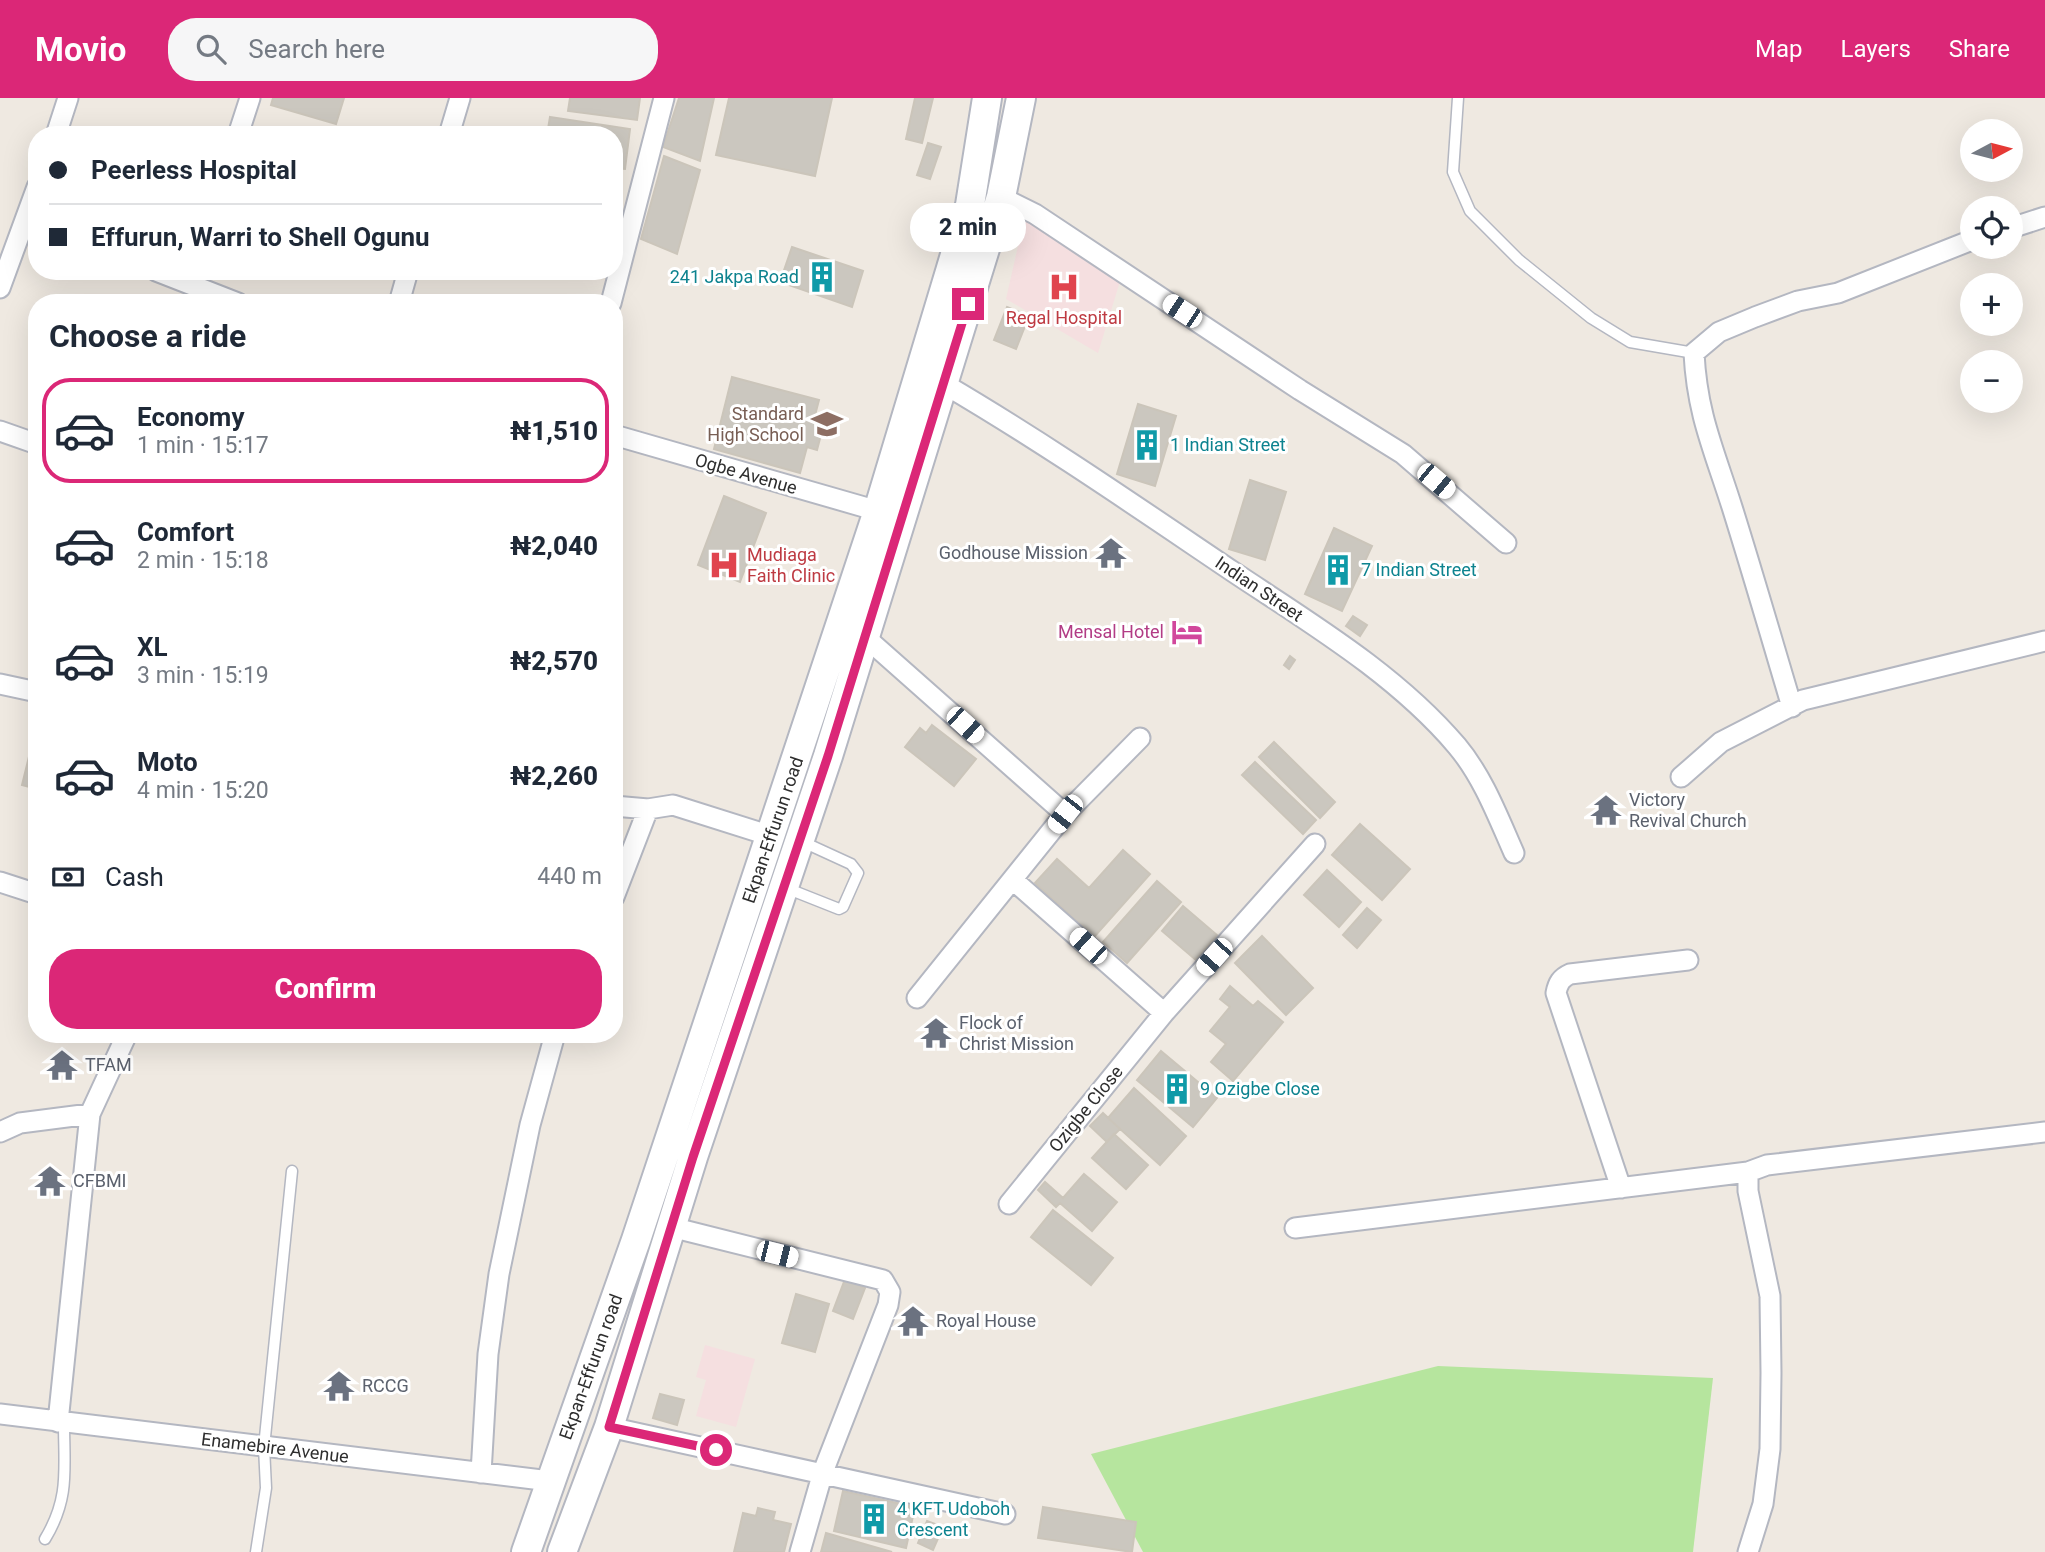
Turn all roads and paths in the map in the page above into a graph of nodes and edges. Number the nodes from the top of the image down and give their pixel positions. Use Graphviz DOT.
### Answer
graph roads {
  1 [pos="68,98"];
  2 [pos="250,98"];
  3 [pos="460,98"];
  4 [pos="664,98"];
  5 [pos="987,98"];
  6 [pos="1021,98"];
  7 [pos="1458,98"];
  8 [pos="59,126"];
  9 [pos="241,126"];
  10 [pos="452,126"];
  11 [pos="1001,197"];
  12 [pos="2045,217"];
  13 [pos="2023,224"];
  14 [pos="28,225"];
  15 [pos="1960,245"];
  16 [pos="623,257"];
  17 [pos="1,280"];
  18 [pos="194,280"];
  19 [pos="221,294"];
  20 [pos="1694,353"];
  21 [pos="944,384"];
  22 [pos="0,431"];
  23 [pos="623,438"];
  24 [pos="28,441"];
  25 [pos="878,511"];
  26 [pos="1506,543"];
  27 [pos="864,636"];
  28 [pos="2045,641"];
  29 [pos="0,684"];
  30 [pos="28,690"];
  31 [pos="1792,707"];
  32 [pos="1140,738"];
  33 [pos="1681,777"];
  34 [pos="623,807"];
  35 [pos="648,809"];
  36 [pos="1065,814"];
  37 [pos="771,836"];
  38 [pos="799,841"];
  39 [pos="1315,844"];
  40 [pos="1514,853"];
  41 [pos="623,874"];
  42 [pos="1013,880"];
  43 [pos="0,882"];
  44 [pos="784,887"];
  45 [pos="28,891"];
  46 [pos="1688,960"];
  47 [pos="917,998"];
  48 [pos="1164,1013"];
  49 [pos="123,1043"];
  50 [pos="553,1043"];
  51 [pos="90,1114"];
  52 [pos="0,1132"];
  53 [pos="2045,1132"];
  54 [pos="292,1171"];
  55 [pos="1748,1172"];
  56 [pos="1620,1188"];
  57 [pos="1009,1204"];
  58 [pos="671,1227"];
  59 [pos="1295,1228"];
  60 [pos="0,1414"];
  61 [pos="61,1422"];
  62 [pos="609,1427"];
  63 [pos="264,1447"];
  64 [pos="823,1472"];
  65 [pos="481,1473"];
  66 [pos="550,1481"];
  67 [pos="1005,1514"];
  68 [pos="45,1539"];
  69 [pos="256,1552"];
  70 [pos="526,1552"];
  71 [pos="562,1552"];
  72 [pos="800,1552"];
  73 [pos="1748,1552"];
  1 -- 8 [label="street"];
  2 -- 9 [label="street"];
  3 -- 10 [label="street"];
  4 -- 16 [label="street"];
  5 -- 25 [label="main road, Ekpan-Effurun road"];
  6 -- 11 [label="main road"];
  7 -- 20 [label="lane"];
  11 -- 21 [label="main road"];
  11 -- 26 [label="street"];
  12 -- 13 [label="street"];
  14 -- 17 [label="street"];
  15 -- 20 [label="street"];
  18 -- 19 [label="street"];
  20 -- 31 [label="street"];
  21 -- 27 [label="main road"];
  21 -- 40 [label="street, Indian Street"];
  22 -- 24 [label="street"];
  23 -- 25 [label="street, Ogbe Avenue"];
  25 -- 37 [label="main road, Ekpan-Effurun road"];
  27 -- 36 [label="street"];
  27 -- 38 [label="main road"];
  28 -- 31 [label="street"];
  29 -- 30 [label="street"];
  31 -- 33 [label="street"];
  32 -- 36 [label="street"];
  34 -- 35 [label="street"];
  35 -- 37 [label="street"];
  35 -- 41 [label="street"];
  36 -- 42 [label="street"];
  37 -- 66 [label="main road, Ekpan-Effurun road"];
  38 -- 44 [label="main road"];
  38 -- 44 [label="lane"];
  39 -- 48 [label="street, Ozigbe Close"];
  42 -- 47 [label="street"];
  42 -- 48 [label="street"];
  43 -- 45 [label="street"];
  44 -- 58 [label="main road"];
  46 -- 56 [label="street"];
  48 -- 57 [label="street, Ozigbe Close"];
  49 -- 51 [label="street"];
  50 -- 65 [label="street"];
  51 -- 52 [label="street"];
  51 -- 61 [label="street"];
  53 -- 55 [label="street"];
  54 -- 63 [label="lane"];
  55 -- 56 [label="street"];
  55 -- 73 [label="street"];
  56 -- 59 [label="street"];
  58 -- 62 [label="main road"];
  58 -- 64 [label="street"];
  60 -- 61 [label="street, Enamebire Avenue"];
  61 -- 63 [label="street, Enamebire Avenue"];
  61 -- 68 [label="lane"];
  62 -- 64 [label="street"];
  62 -- 71 [label="main road"];
  63 -- 65 [label="street, Enamebire Avenue"];
  63 -- 69 [label="lane"];
  64 -- 67 [label="street"];
  64 -- 72 [label="street"];
  65 -- 66 [label="street, Enamebire Avenue"];
  66 -- 70 [label="main road, Ekpan-Effurun road"];
}
